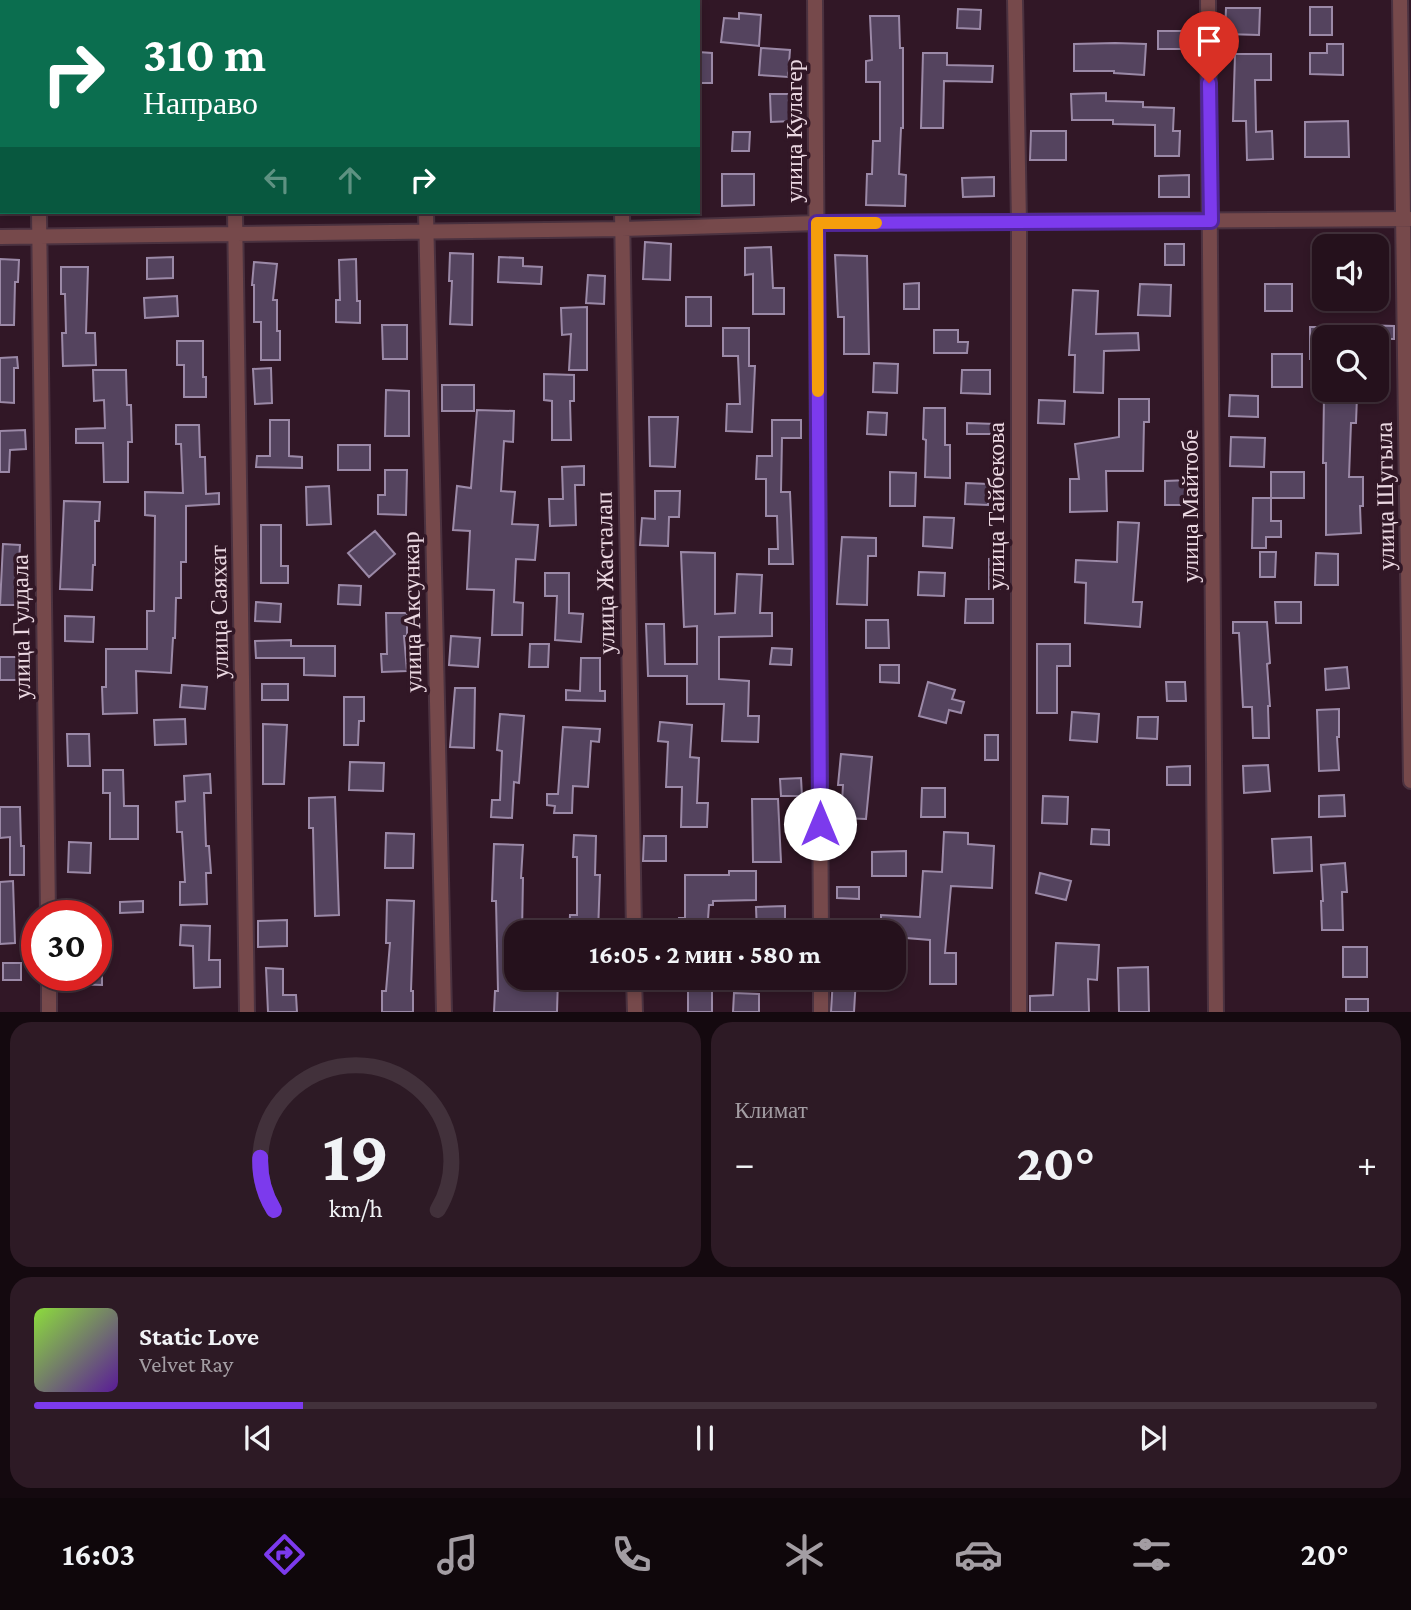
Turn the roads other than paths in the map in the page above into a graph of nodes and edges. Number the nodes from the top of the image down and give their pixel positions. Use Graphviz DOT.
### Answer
graph roads {
  1 [pos="816,0"];
  2 [pos="1014,0"];
  3 [pos="1208,0"];
  4 [pos="1400,0"];
  5 [pos="39,214"];
  6 [pos="235,214"];
  7 [pos="426,214"];
  8 [pos="622,214"];
  9 [pos="1408,219"];
  10 [pos="1211,221"];
  11 [pos="817,223"];
  12 [pos="1019,223"];
  13 [pos="622,229"];
  14 [pos="427,232"];
  15 [pos="236,233"];
  16 [pos="0,237"];
  17 [pos="39,237"];
  18 [pos="1411,780"];
  19 [pos="48,900"];
  20 [pos="634,920"];
  21 [pos="821,920"];
  22 [pos="634,990"];
  23 [pos="821,990"];
  24 [pos="49,991"];
  25 [pos="49,1012"];
  26 [pos="247,1012"];
  27 [pos="444,1012"];
  28 [pos="635,1012"];
  29 [pos="821,1012"];
  30 [pos="1019,1012"];
  31 [pos="1216,1012"];
  1 -- 11 [label="street, улица Кулагер"];
  2 -- 12 [label="street, улица Тайбекова"];
  3 -- 10 [label="street, улица Майтобе"];
  4 -- 9 [label="street, улица Шугыла"];
  5 -- 17 [label="street, улица Гулдала"];
  6 -- 15 [label="street, улица Саяхат"];
  7 -- 14 [label="street, улица Аксункар"];
  8 -- 13 [label="street, улица Жасталап"];
  9 -- 10 [label="street"];
  9 -- 18 [label="street, улица Шугыла"];
  10 -- 12 [label="street"];
  10 -- 31 [label="street, улица Майтобе"];
  11 -- 12 [label="street"];
  11 -- 13 [label="street"];
  11 -- 21 [label="street, улица Кулагер"];
  12 -- 30 [label="street, улица Тайбекова"];
  13 -- 14 [label="street"];
  13 -- 20 [label="street, улица Жасталап"];
  14 -- 15 [label="street"];
  14 -- 27 [label="street, улица Аксункар"];
  15 -- 17 [label="street"];
  15 -- 26 [label="street, улица Саяхат"];
  16 -- 17 [label="street"];
  17 -- 19 [label="street, улица Гулдала"];
  22 -- 28 [label="street"];
  23 -- 29 [label="street"];
  24 -- 25 [label="street"];
}
